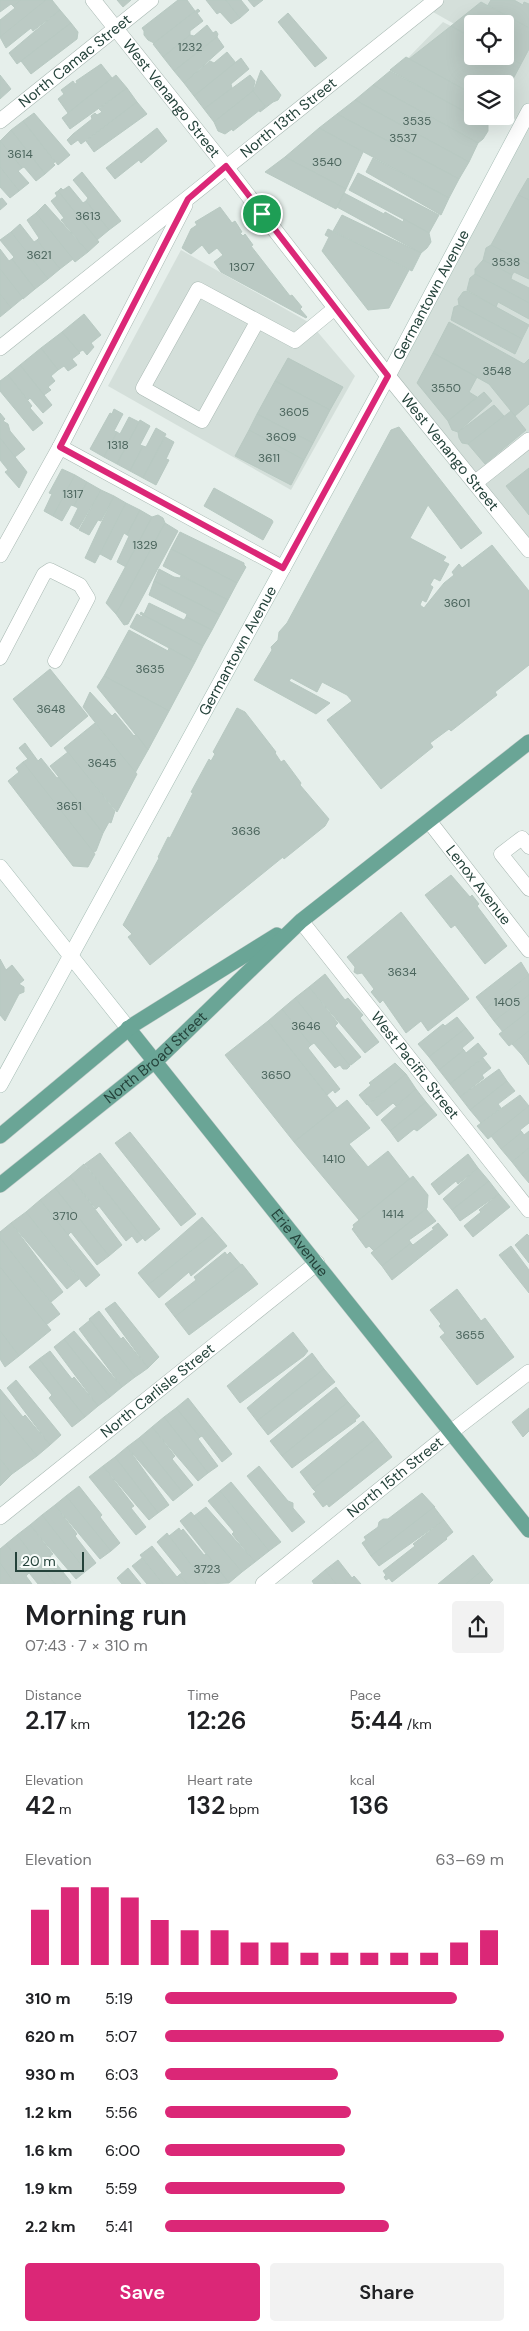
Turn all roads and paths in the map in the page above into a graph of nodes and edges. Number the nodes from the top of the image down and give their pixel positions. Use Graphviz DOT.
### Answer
graph roads {
  1 [pos="93,0"];
  2 [pos="151,0"];
  3 [pos="436,0"];
  4 [pos="115,28"];
  5 [pos="529,111"];
  6 [pos="0,121"];
  7 [pos="226,166"];
  8 [pos="188,199"];
  9 [pos="335,308"];
  10 [pos="257,322"];
  11 [pos="0,348"];
  12 [pos="388,376"];
  13 [pos="529,440"];
  14 [pos="60,447"];
  15 [pos="476,482"];
  16 [pos="529,550"];
  17 [pos="0,555"];
  18 [pos="283,568"];
  19 [pos="0,658"];
  20 [pos="55,661"];
  21 [pos="529,742"];
  22 [pos="429,821"];
  23 [pos="529,847"];
  24 [pos="0,867"];
  25 [pos="529,889"];
  26 [pos="301,921"];
  27 [pos="528,946"];
  28 [pos="70,956"];
  29 [pos="128,1028"];
  30 [pos="156,1061"];
  31 [pos="0,1085"];
  32 [pos="0,1136"];
  33 [pos="0,1184"];
  34 [pos="529,1210"];
  35 [pos="317,1263"];
  36 [pos="529,1372"];
  37 [pos="451,1432"];
  38 [pos="0,1517"];
  39 [pos="529,1530"];
  40 [pos="262,1584"];
  1 -- 4 [label="street, West Venango Street"];
  2 -- 4 [label="street, North Camac Street"];
  3 -- 7 [label="street, North 13th Street"];
  4 -- 6 [label="street, North Camac Street"];
  4 -- 7 [label="street, West Venango Street"];
  5 -- 12 [label="street, Germantown Avenue"];
  7 -- 8 [label="street, North 13th Street"];
  7 -- 9 [label="street, West Venango Street"];
  8 -- 11 [label="street, North 13th Street"];
  8 -- 14 [label="street"];
  9 -- 10 [label="lane"];
  9 -- 12 [label="street, West Venango Street"];
  10 -- 10 [label="lane"];
  12 -- 15 [label="street, West Venango Street"];
  12 -- 18 [label="street, Germantown Avenue"];
  13 -- 15 [label="street"];
  14 -- 17 [label="street"];
  14 -- 18 [label="street"];
  15 -- 16 [label="street, West Venango Street"];
  18 -- 28 [label="street, Germantown Avenue"];
  19 -- 20 [label="lane"];
  21 -- 22 [label="main road, North Broad Street"];
  22 -- 26 [label="main road, North Broad Street"];
  22 -- 27 [label="street, Lenox Avenue"];
  23 -- 25 [label="lane"];
  24 -- 28 [label="street, Erie Avenue"];
  26 -- 29 [label="main road, North Broad Street"];
  26 -- 30 [label="main road, North Broad Street"];
  26 -- 34 [label="street, West Pacific Street"];
  28 -- 29 [label="street, Erie Avenue"];
  28 -- 31 [label="street, Germantown Avenue"];
  29 -- 30 [label="main road, Erie Avenue"];
  29 -- 32 [label="main road, North Broad Street"];
  30 -- 33 [label="main road, North Broad Street"];
  30 -- 35 [label="main road, Erie Avenue"];
  35 -- 37 [label="main road, Erie Avenue"];
  35 -- 38 [label="street, North Carlisle Street"];
  36 -- 37 [label="street, North 15th Street"];
  37 -- 39 [label="main road, Erie Avenue"];
  37 -- 40 [label="street, North 15th Street"];
}
